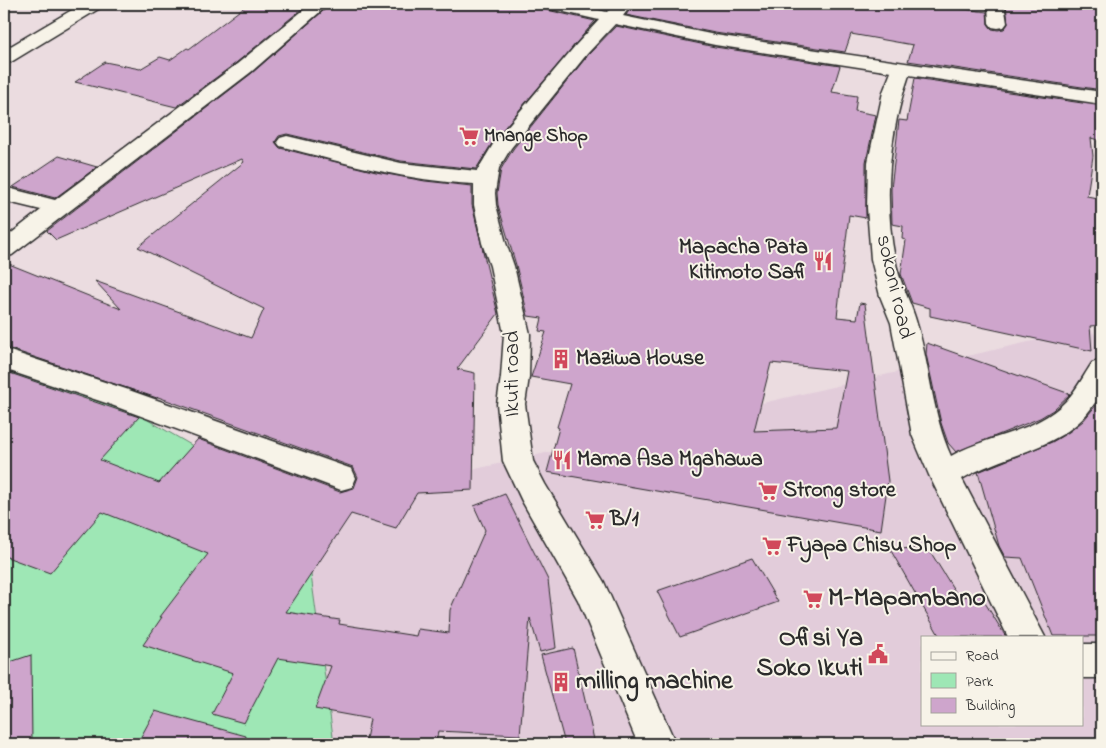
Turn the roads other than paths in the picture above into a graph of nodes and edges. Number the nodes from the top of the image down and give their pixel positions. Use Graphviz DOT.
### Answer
graph roads {
  1 [pos="94,4"];
  2 [pos="321,4"];
  3 [pos="553,4"];
  4 [pos="996,4"];
  5 [pos="617,11"];
  6 [pos="998,23"];
  7 [pos="4,58"];
  8 [pos="902,67"];
  9 [pos="1102,98"];
  10 [pos="287,142"];
  11 [pos="485,178"];
  12 [pos="4,194"];
  13 [pos="59,208"];
  14 [pos="4,250"];
  15 [pos="4,359"];
  16 [pos="1102,370"];
  17 [pos="944,475"];
  18 [pos="341,478"];
  19 [pos="1027,636"];
  20 [pos="1084,661"];
  21 [pos="1102,661"];
  22 [pos="657,744"];
  1 -- 7 [label="street"];
  2 -- 13 [label="street"];
  3 -- 5 [label="street"];
  4 -- 6 [label="street"];
  5 -- 8 [label="street"];
  5 -- 11 [label="street, Ikuti road"];
  8 -- 9 [label="street"];
  8 -- 17 [label="street, sokoni road"];
  10 -- 11 [label="street"];
  11 -- 22 [label="street, Ikuti road"];
  12 -- 13 [label="street"];
  13 -- 14 [label="street"];
  15 -- 18 [label="street"];
  16 -- 17 [label="street"];
  17 -- 19 [label="street, sokoni road"];
  20 -- 21 [label="street"];
}
